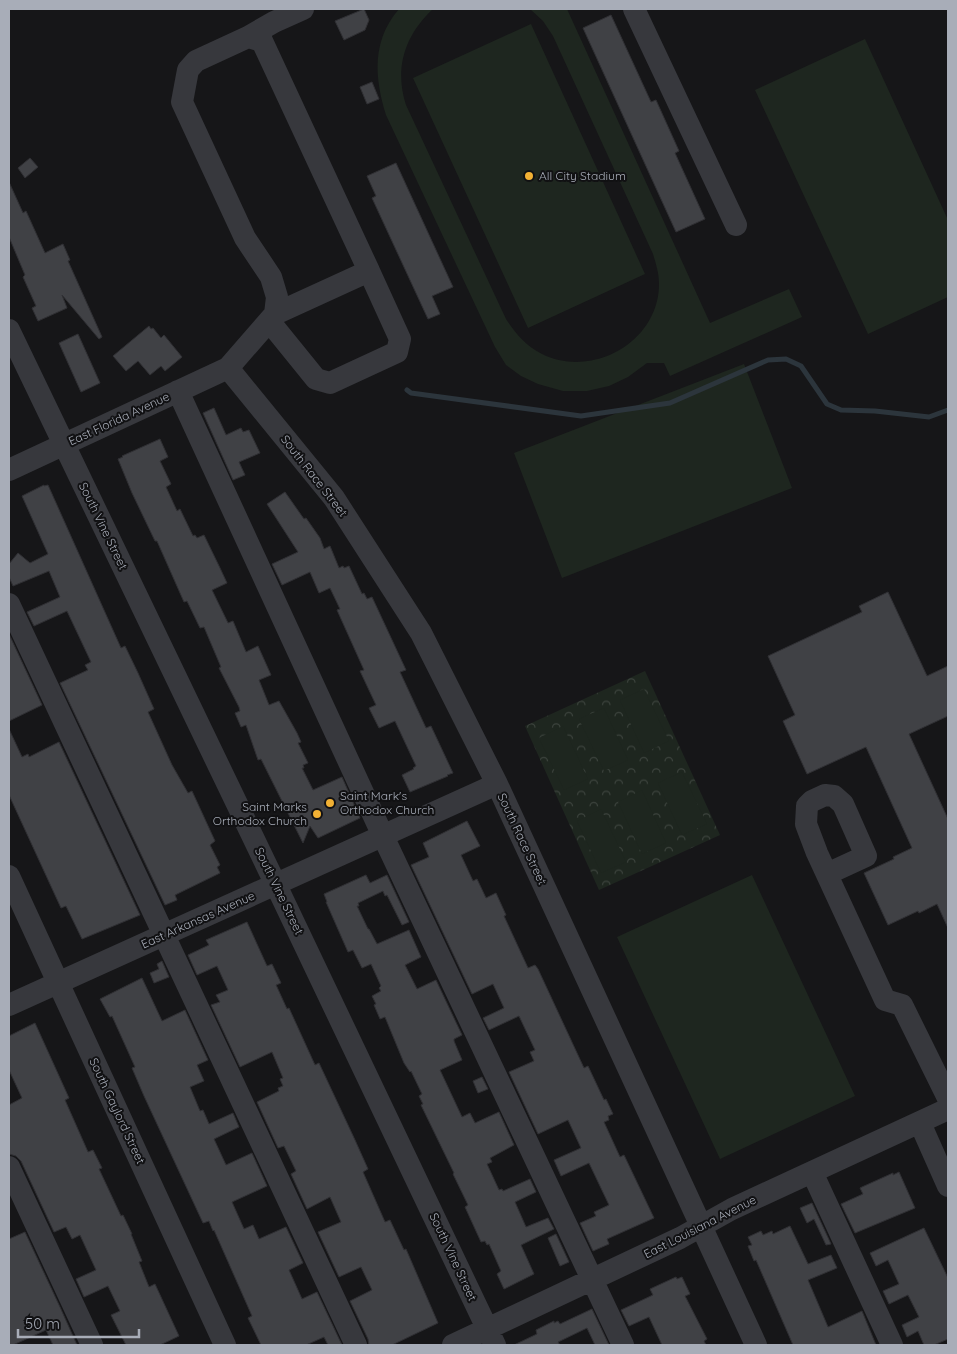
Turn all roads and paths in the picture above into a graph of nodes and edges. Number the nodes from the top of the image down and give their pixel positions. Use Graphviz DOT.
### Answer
graph roads {
  1 [pos="302,9"];
  2 [pos="634,9"];
  3 [pos="248,37"];
  4 [pos="736,224"];
  5 [pos="369,271"];
  6 [pos="272,318"];
  7 [pos="9,330"];
  8 [pos="228,368"];
  9 [pos="178,391"];
  10 [pos="63,445"];
  11 [pos="9,470"];
  12 [pos="9,604"];
  13 [pos="497,784"];
  14 [pos="383,836"];
  15 [pos="827,874"];
  16 [pos="9,876"];
  17 [pos="276,885"];
  18 [pos="164,936"];
  19 [pos="58,982"];
  20 [pos="9,1005"];
  21 [pos="948,1098"];
  22 [pos="948,1109"];
  23 [pos="920,1123"];
  24 [pos="9,1167"];
  25 [pos="812,1172"];
  26 [pos="948,1186"];
  27 [pos="702,1226"];
  28 [pos="593,1280"];
  29 [pos="491,1337"];
  30 [pos="92,1345"];
  31 [pos="225,1345"];
  32 [pos="356,1345"];
  33 [pos="453,1345"];
  34 [pos="623,1345"];
  35 [pos="756,1345"];
  36 [pos="892,1345"];
  1 -- 3 [label="street"];
  2 -- 4 [label="street"];
  3 -- 5 [label="street"];
  3 -- 6 [label="street"];
  5 -- 6 [label="street"];
  5 -- 6 [label="street"];
  6 -- 8 [label="street"];
  7 -- 10 [label="street, South Vine Street"];
  8 -- 9 [label="street, East Florida Avenue"];
  8 -- 13 [label="street, South Race Street"];
  9 -- 10 [label="street, East Florida Avenue"];
  9 -- 14 [label="street"];
  10 -- 11 [label="street, East Florida Avenue"];
  10 -- 17 [label="street, South Vine Street"];
  12 -- 18 [label="street"];
  13 -- 14 [label="street, East Arkansas Avenue"];
  13 -- 27 [label="street, South Race Street"];
  14 -- 17 [label="street, East Arkansas Avenue"];
  14 -- 28 [label="street"];
  15 -- 21 [label="street"];
  16 -- 19 [label="street, South Gaylord Street"];
  17 -- 18 [label="street, East Arkansas Avenue"];
  17 -- 29 [label="street, South Vine Street"];
  18 -- 19 [label="street, East Arkansas Avenue"];
  18 -- 32 [label="street"];
  19 -- 20 [label="street, East Arkansas Avenue"];
  19 -- 31 [label="street, South Gaylord Street"];
  22 -- 23 [label="street, East Louisiana Avenue"];
  23 -- 25 [label="street, East Louisiana Avenue"];
  23 -- 26 [label="street"];
  24 -- 30 [label="street"];
  25 -- 27 [label="street, East Louisiana Avenue"];
  25 -- 36 [label="street"];
  27 -- 28 [label="street, East Louisiana Avenue"];
  27 -- 35 [label="street, South Race Street"];
  28 -- 29 [label="street, East Louisiana Avenue"];
  28 -- 34 [label="street"];
  29 -- 33 [label="street, East Louisiana Avenue"];
}
